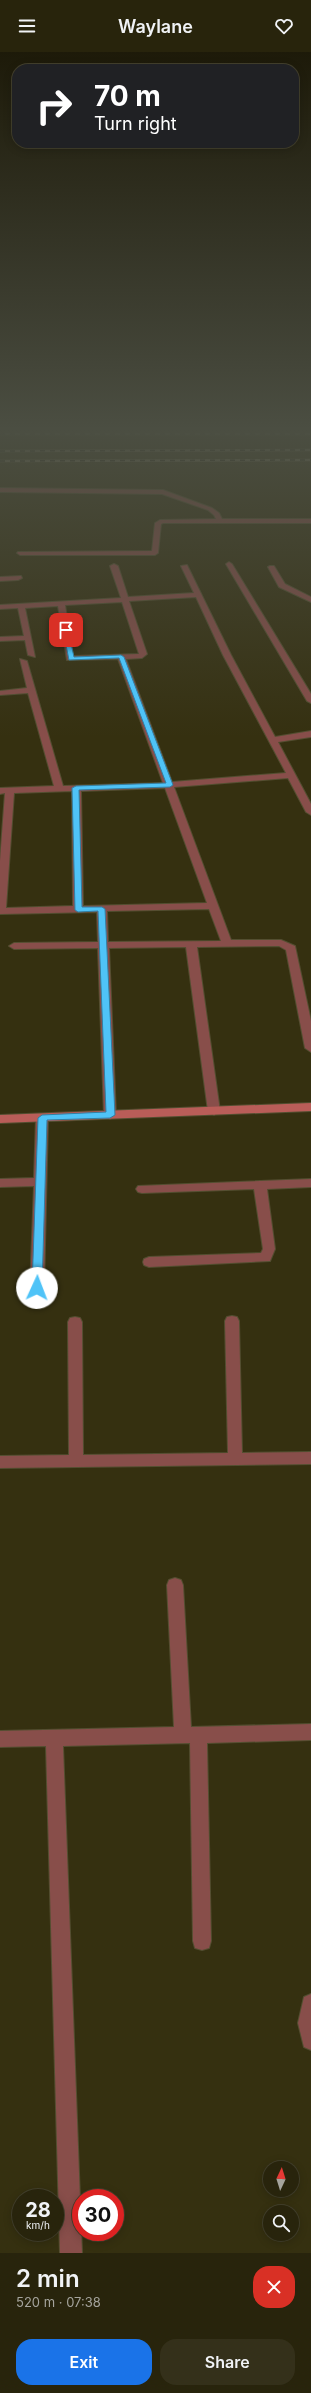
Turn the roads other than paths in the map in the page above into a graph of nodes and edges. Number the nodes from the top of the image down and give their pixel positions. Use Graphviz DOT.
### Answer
graph roads {
  1 [pos="159,531"];
  2 [pos="20,553"];
  3 [pos="229,564"];
  4 [pos="114,566"];
  5 [pos="185,566"];
  6 [pos="272,567"];
  7 [pos="18,578"];
  8 [pos="0,579"];
  9 [pos="199,595"];
  10 [pos="125,599"];
  11 [pos="311,600"];
  12 [pos="61,603"];
  13 [pos="21,606"];
  14 [pos="0,607"];
  15 [pos="28,638"];
  16 [pos="0,640"];
  17 [pos="32,655"];
  18 [pos="121,657"];
  19 [pos="24,662"];
  20 [pos="32,690"];
  21 [pos="0,693"];
  22 [pos="311,701"];
  23 [pos="311,734"];
  24 [pos="273,740"];
  25 [pos="292,775"];
  26 [pos="170,785"];
  27 [pos="76,788"];
  28 [pos="59,789"];
  29 [pos="0,791"];
  30 [pos="10,791"];
  31 [pos="311,812"];
  32 [pos="214,906"];
  33 [pos="102,909"];
  34 [pos="78,910"];
  35 [pos="0,911"];
  36 [pos="227,943"];
  37 [pos="103,944"];
  38 [pos="191,944"];
  39 [pos="14,946"];
  40 [pos="311,1048"];
  41 [pos="311,1107"];
  42 [pos="214,1111"];
  43 [pos="110,1115"];
  44 [pos="42,1118"];
  45 [pos="0,1119"];
  46 [pos="40,1182"];
  47 [pos="0,1183"];
  48 [pos="311,1183"];
  49 [pos="260,1185"];
  50 [pos="142,1189"];
  51 [pos="149,1262"];
  52 [pos="37,1288"];
  53 [pos="232,1321"];
  54 [pos="75,1322"];
  55 [pos="311,1458"];
  56 [pos="235,1459"];
  57 [pos="0,1462"];
  58 [pos="76,1462"];
  59 [pos="175,1584"];
  60 [pos="311,1732"];
  61 [pos="190,1736"];
  62 [pos="54,1738"];
  63 [pos="0,1739"];
  64 [pos="202,1942"];
  65 [pos="311,2004"];
  66 [pos="311,2040"];
  67 [pos="71,2253"];
  1 -- 2 [label="street"];
  3 -- 22 [label="street"];
  4 -- 10 [label="street"];
  5 -- 9 [label="street"];
  6 -- 11 [label="street"];
  7 -- 8 [label="street"];
  9 -- 10 [label="street"];
  9 -- 24 [label="street"];
  10 -- 12 [label="street"];
  10 -- 18 [label="street"];
  12 -- 13 [label="street"];
  12 -- 18 [label="street"];
  13 -- 14 [label="street"];
  13 -- 15 [label="street"];
  15 -- 16 [label="street"];
  15 -- 17 [label="street"];
  18 -- 26 [label="street"];
  19 -- 20 [label="street"];
  20 -- 21 [label="street"];
  20 -- 28 [label="street"];
  23 -- 24 [label="street"];
  24 -- 25 [label="street"];
  25 -- 26 [label="street"];
  25 -- 31 [label="street"];
  26 -- 27 [label="street"];
  26 -- 32 [label="street"];
  27 -- 28 [label="street"];
  27 -- 34 [label="street"];
  28 -- 30 [label="street"];
  29 -- 30 [label="street"];
  30 -- 35 [label="street"];
  32 -- 33 [label="street"];
  32 -- 36 [label="street"];
  33 -- 34 [label="street"];
  33 -- 37 [label="street"];
  34 -- 35 [label="street"];
  36 -- 38 [label="street"];
  36 -- 40 [label="street"];
  37 -- 38 [label="street"];
  37 -- 39 [label="street"];
  37 -- 43 [label="street"];
  38 -- 42 [label="street"];
  41 -- 42 [label="street"];
  42 -- 43 [label="street"];
  43 -- 44 [label="street"];
  44 -- 45 [label="street"];
  44 -- 46 [label="street"];
  46 -- 47 [label="street"];
  46 -- 52 [label="street"];
  48 -- 49 [label="street"];
  49 -- 50 [label="street"];
  49 -- 51 [label="street"];
  53 -- 56 [label="street"];
  54 -- 58 [label="street"];
  55 -- 56 [label="street"];
  56 -- 58 [label="street"];
  57 -- 58 [label="street"];
  59 -- 61 [label="street"];
  60 -- 61 [label="street"];
  61 -- 62 [label="street"];
  61 -- 64 [label="street"];
  62 -- 63 [label="street"];
  62 -- 67 [label="street"];
  65 -- 66 [label="street"];
}
